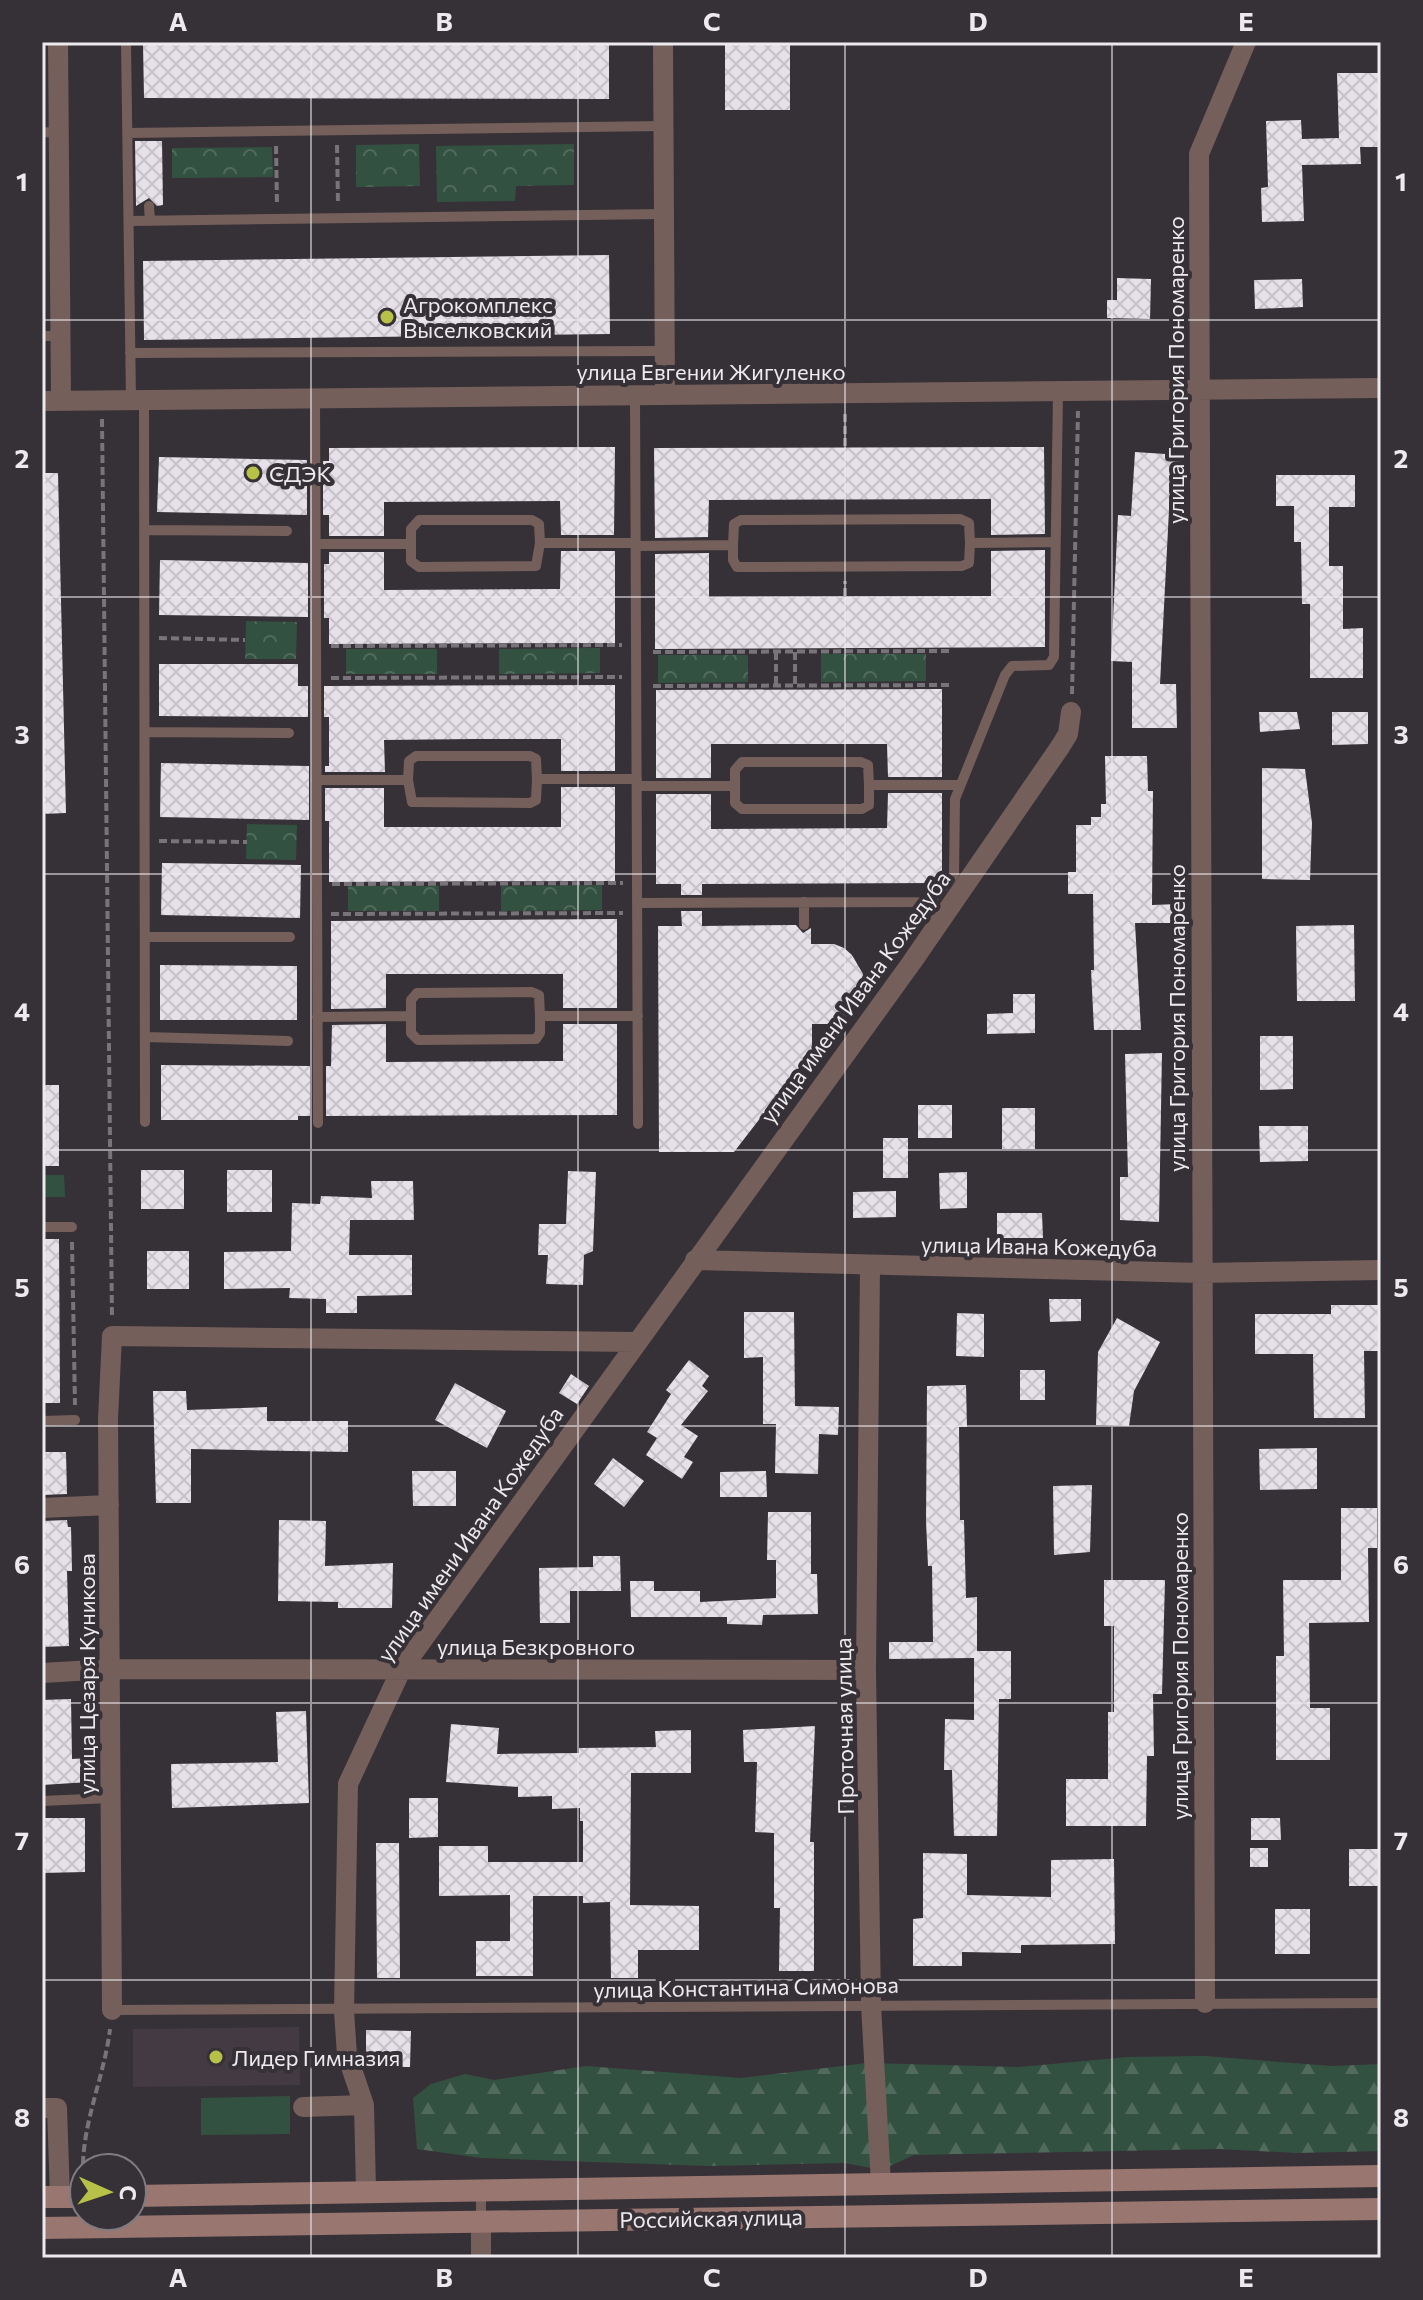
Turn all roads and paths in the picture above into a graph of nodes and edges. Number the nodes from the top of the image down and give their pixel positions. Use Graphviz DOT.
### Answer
graph roads {
  1 [pos="58,42"];
  2 [pos="126,42"];
  3 [pos="663,42"];
  4 [pos="1246,42"];
  5 [pos="664,126"];
  6 [pos="276,131"];
  7 [pos="337,131"];
  8 [pos="50,132"];
  9 [pos="128,133"];
  10 [pos="149,206"];
  11 [pos="664,214"];
  12 [pos="339,218"];
  13 [pos="277,219"];
  14 [pos="129,221"];
  15 [pos="150,221"];
  16 [pos="51,336"];
  17 [pos="665,351"];
  18 [pos="130,353"];
  19 [pos="1381,388"];
  20 [pos="1199,391"];
  21 [pos="1068,392"];
  22 [pos="845,394"];
  23 [pos="665,395"];
  24 [pos="635,396"];
  25 [pos="315,398"];
  26 [pos="102,400"];
  27 [pos="138,400"];
  28 [pos="52,401"];
  29 [pos="845,448"];
  30 [pos="144,530"];
  31 [pos="287,531"];
  32 [pos="1055,542"];
  33 [pos="540,543"];
  34 [pos="970,543"];
  35 [pos="316,544"];
  36 [pos="411,544"];
  37 [pos="636,544"];
  38 [pos="733,545"];
  39 [pos="144,638"];
  40 [pos="245,640"];
  41 [pos="316,647"];
  42 [pos="636,649"];
  43 [pos="950,651"];
  44 [pos="776,652"];
  45 [pos="795,652"];
  46 [pos="316,678"];
  47 [pos="636,682"];
  48 [pos="951,685"];
  49 [pos="776,686"];
  50 [pos="795,686"];
  51 [pos="1071,712"];
  52 [pos="145,732"];
  53 [pos="289,733"];
  54 [pos="537,779"];
  55 [pos="316,780"];
  56 [pos="408,780"];
  57 [pos="637,783"];
  58 [pos="869,785"];
  59 [pos="960,785"];
  60 [pos="734,786"];
  61 [pos="144,841"];
  62 [pos="247,842"];
  63 [pos="637,883"];
  64 [pos="317,884"];
  65 [pos="804,902"];
  66 [pos="637,908"];
  67 [pos="317,914"];
  68 [pos="804,925"];
  69 [pos="145,937"];
  70 [pos="290,937"];
  71 [pos="411,1016"];
  72 [pos="540,1016"];
  73 [pos="638,1016"];
  74 [pos="317,1017"];
  75 [pos="145,1037"];
  76 [pos="288,1041"];
  77 [pos="145,1122"];
  78 [pos="318,1123"];
  79 [pos="638,1124"];
  80 [pos="42,1227"];
  81 [pos="72,1227"];
  82 [pos="695,1260"];
  83 [pos="870,1267"];
  84 [pos="1381,1270"];
  85 [pos="1201,1273"];
  86 [pos="112,1336"];
  87 [pos="636,1342"];
  88 [pos="75,1420"];
  89 [pos="42,1421"];
  90 [pos="109,1505"];
  91 [pos="42,1508"];
  92 [pos="110,1669"];
  93 [pos="401,1670"];
  94 [pos="866,1670"];
  95 [pos="42,1673"];
  96 [pos="111,1798"];
  97 [pos="42,1801"];
  98 [pos="1205,2003"];
  99 [pos="1381,2003"];
  100 [pos="871,2005"];
  101 [pos="112,2010"];
  102 [pos="344,2011"];
  103 [pos="364,2105"];
  104 [pos="303,2107"];
  105 [pos="42,2108"];
  106 [pos="82,2152"];
  107 [pos="1381,2176"];
  108 [pos="881,2184"];
  109 [pos="481,2189"];
  110 [pos="366,2190"];
  111 [pos="148,2196"];
  112 [pos="51,2197"];
  113 [pos="1381,2209"];
  114 [pos="481,2222"];
  115 [pos="356,2223"];
  116 [pos="42,2228"];
  117 [pos="481,2258"];
  1 -- 8 [label="street"];
  2 -- 9 [label="lane"];
  3 -- 5 [label="street"];
  4 -- 20 [label="street, улица Григория Пономаренко"];
  5 -- 7 [label="lane"];
  5 -- 11 [label="street"];
  6 -- 7 [label="lane"];
  6 -- 9 [label="lane"];
  6 -- 13 [label="path"];
  7 -- 12 [label="path"];
  8 -- 16 [label="street"];
  9 -- 14 [label="lane"];
  10 -- 15 [label="lane"];
  11 -- 12 [label="lane"];
  11 -- 17 [label="street"];
  12 -- 13 [label="lane"];
  13 -- 15 [label="lane"];
  14 -- 15 [label="lane"];
  14 -- 18 [label="lane"];
  16 -- 28 [label="street"];
  17 -- 18 [label="lane"];
  17 -- 23 [label="street"];
  18 -- 27 [label="lane"];
  19 -- 20 [label="street, улица Евгении Жигуленко"];
  20 -- 21 [label="street, улица Евгении Жигуленко"];
  20 -- 85 [label="street, улица Григория Пономаренко"];
  21 -- 22 [label="street, улица Евгении Жигуленко"];
  21 -- 32 [label="lane"];
  21 -- 51 [label="path"];
  22 -- 23 [label="street, улица Евгении Жигуленко"];
  22 -- 29 [label="path"];
  23 -- 24 [label="street, улица Евгении Жигуленко"];
  24 -- 25 [label="street, улица Евгении Жигуленко"];
  24 -- 37 [label="lane"];
  25 -- 27 [label="street, улица Евгении Жигуленко"];
  25 -- 35 [label="lane"];
  26 -- 27 [label="street, улица Евгении Жигуленко"];
  26 -- 28 [label="street, улица Евгении Жигуленко"];
  26 -- 86 [label="path"];
  27 -- 30 [label="lane"];
  30 -- 31 [label="lane"];
  30 -- 39 [label="lane"];
  32 -- 34 [label="lane"];
  32 -- 59 [label="lane"];
  33 -- 36 [label="lane"];
  33 -- 36 [label="lane"];
  33 -- 37 [label="lane"];
  34 -- 38 [label="lane"];
  34 -- 38 [label="lane"];
  35 -- 36 [label="lane"];
  35 -- 41 [label="lane"];
  37 -- 38 [label="lane"];
  37 -- 42 [label="lane"];
  39 -- 40 [label="path"];
  39 -- 52 [label="lane"];
  41 -- 42 [label="path"];
  41 -- 46 [label="lane"];
  42 -- 44 [label="path"];
  42 -- 47 [label="lane"];
  43 -- 45 [label="path"];
  44 -- 45 [label="path"];
  44 -- 49 [label="path"];
  45 -- 50 [label="path"];
  46 -- 47 [label="path"];
  46 -- 55 [label="lane"];
  47 -- 49 [label="path"];
  47 -- 57 [label="lane"];
  48 -- 50 [label="path"];
  49 -- 50 [label="path"];
  51 -- 82 [label="street, улица имени Ивана Кожедуба"];
  52 -- 53 [label="lane"];
  52 -- 61 [label="lane"];
  54 -- 56 [label="lane"];
  54 -- 56 [label="lane"];
  54 -- 57 [label="lane"];
  55 -- 56 [label="lane"];
  55 -- 64 [label="lane"];
  57 -- 60 [label="lane"];
  57 -- 63 [label="lane"];
  58 -- 59 [label="lane"];
  58 -- 60 [label="lane"];
  58 -- 60 [label="lane"];
  59 -- 65 [label="lane"];
  61 -- 62 [label="path"];
  61 -- 69 [label="lane"];
  63 -- 64 [label="path"];
  63 -- 66 [label="lane"];
  64 -- 67 [label="lane"];
  65 -- 66 [label="lane"];
  65 -- 68 [label="lane"];
  66 -- 67 [label="path"];
  66 -- 73 [label="lane"];
  67 -- 74 [label="lane"];
  69 -- 70 [label="lane"];
  69 -- 75 [label="lane"];
  71 -- 72 [label="lane"];
  71 -- 72 [label="lane"];
  71 -- 74 [label="lane"];
  72 -- 73 [label="lane"];
  73 -- 79 [label="lane"];
  74 -- 78 [label="lane"];
  75 -- 76 [label="lane"];
  75 -- 77 [label="lane"];
  80 -- 81 [label="lane"];
  81 -- 88 [label="path"];
  82 -- 83 [label="street, улица Ивана Кожедуба"];
  82 -- 87 [label="street, улица имени Ивана Кожедуба"];
  83 -- 85 [label="street, улица Ивана Кожедуба"];
  83 -- 94 [label="street, Проточная улица"];
  84 -- 85 [label="street, улица Ивана Кожедуба"];
  85 -- 98 [label="street, улица Григория Пономаренко"];
  86 -- 87 [label="street"];
  86 -- 90 [label="street, улица Цезаря Куникова"];
  87 -- 93 [label="street, улица имени Ивана Кожедуба"];
  88 -- 89 [label="lane"];
  90 -- 91 [label="street"];
  90 -- 92 [label="street, улица Цезаря Куникова"];
  92 -- 93 [label="street, улица Безкровного"];
  92 -- 95 [label="street, улица Безкровного"];
  92 -- 96 [label="street, улица Цезаря Куникова"];
  93 -- 94 [label="street, улица Безкровного"];
  93 -- 102 [label="street, улица имени Ивана Кожедуба"];
  94 -- 100 [label="street, Проточная улица"];
  96 -- 97 [label="lane"];
  96 -- 101 [label="street, улица Цезаря Куникова"];
  98 -- 99 [label="lane, улица Константина Симонова"];
  98 -- 100 [label="lane, улица Константина Симонова"];
  100 -- 102 [label="lane, улица Константина Симонова"];
  100 -- 108 [label="street, Проточная улица"];
  101 -- 102 [label="lane, улица Константина Симонова"];
  101 -- 106 [label="path"];
  102 -- 103 [label="street, улица имени Ивана Кожедуба"];
  103 -- 104 [label="street"];
  103 -- 110 [label="street, улица имени Ивана Кожедуба"];
  105 -- 112 [label="street"];
  107 -- 108 [label="main road, Российская улица"];
  108 -- 109 [label="main road, Российская улица"];
  109 -- 110 [label="main road, Российская улица"];
  109 -- 114 [label="lane"];
  110 -- 111 [label="main road, Российская улица"];
  110 -- 115 [label="lane"];
  113 -- 114 [label="main road, Российская улица"];
  114 -- 115 [label="main road, Российская улица"];
  114 -- 117 [label="street"];
  115 -- 116 [label="main road, Российская улица"];
}
